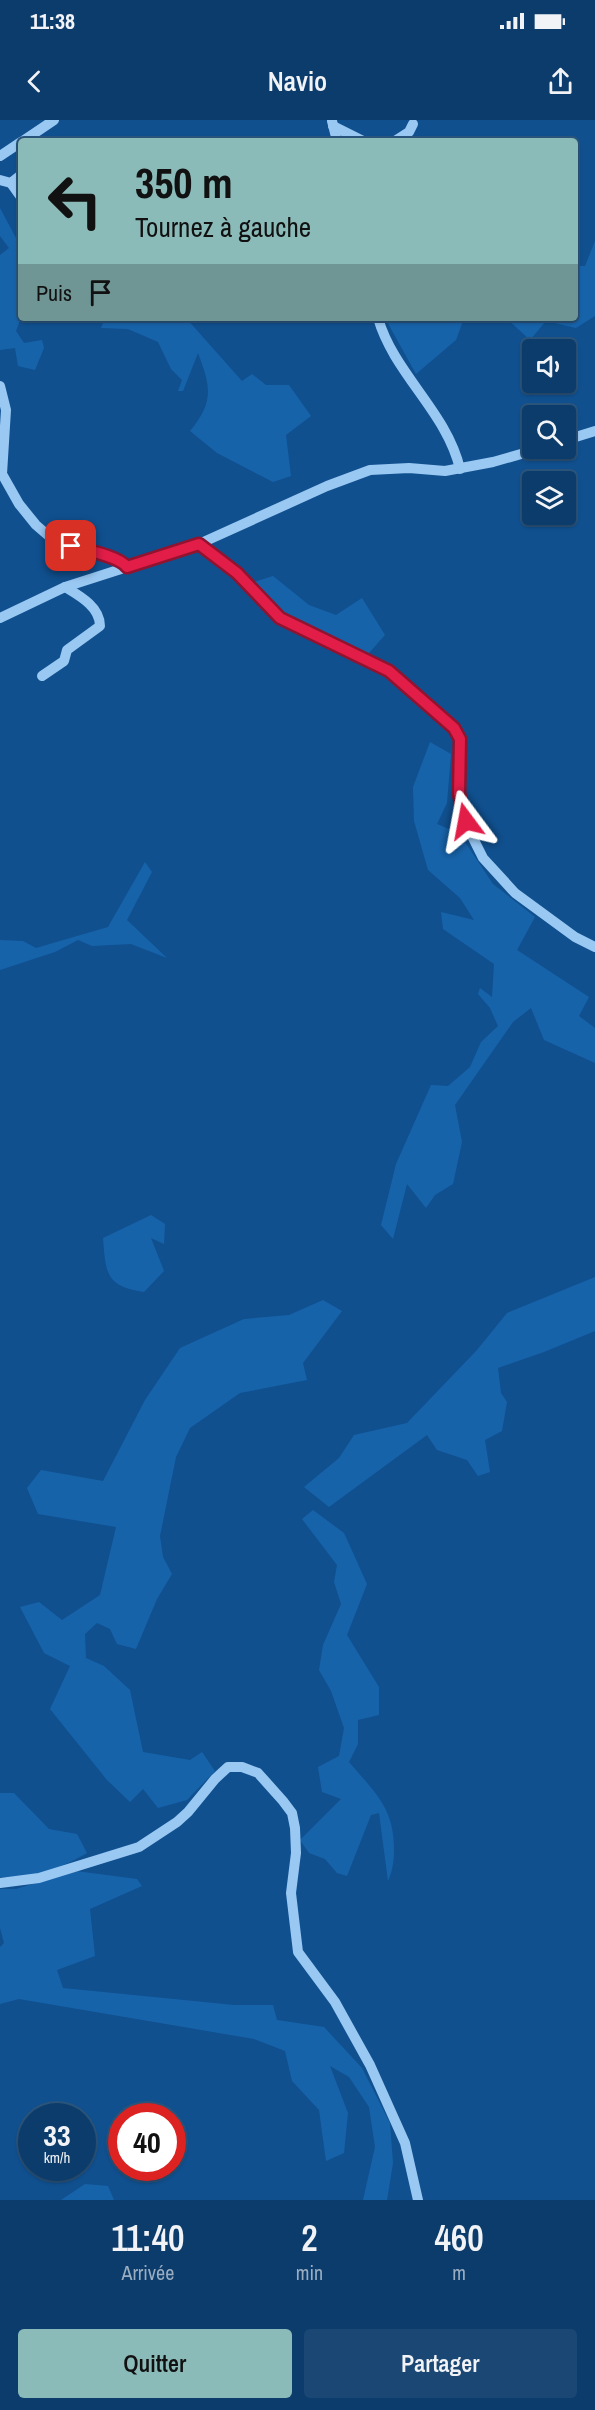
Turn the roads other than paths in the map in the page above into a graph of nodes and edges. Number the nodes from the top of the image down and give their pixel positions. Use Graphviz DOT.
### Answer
graph roads {
  1 [pos="54,120"];
  2 [pos="333,123"];
  3 [pos="413,124"];
  4 [pos="28,138"];
  5 [pos="336,138"];
  6 [pos="358,138"];
  7 [pos="400,138"];
  8 [pos="18,145"];
  9 [pos="0,156"];
  10 [pos="18,177"];
  11 [pos="0,180"];
  12 [pos="11,183"];
  13 [pos="18,193"];
  14 [pos="379,321"];
  15 [pos="0,386"];
  16 [pos="595,431"];
  17 [pos="576,437"];
  18 [pos="522,453"];
  19 [pos="460,469"];
  20 [pos="199,544"];
  21 [pos="127,567"];
  22 [pos="65,587"];
  23 [pos="0,618"];
  24 [pos="42,676"];
  25 [pos="595,946"];
  26 [pos="0,1883"];
  27 [pos="418,2200"];
  1 -- 4 [label="street"];
  2 -- 5 [label="street"];
  2 -- 6 [label="street"];
  3 -- 7 [label="street"];
  8 -- 9 [label="street"];
  10 -- 12 [label="street"];
  11 -- 12 [label="street"];
  12 -- 13 [label="street"];
  14 -- 19 [label="street"];
  15 -- 21 [label="street"];
  16 -- 17 [label="street"];
  18 -- 19 [label="street"];
  19 -- 20 [label="street"];
  20 -- 21 [label="street"];
  20 -- 25 [label="street"];
  21 -- 22 [label="street"];
  22 -- 23 [label="street"];
  22 -- 24 [label="street"];
  26 -- 27 [label="street"];
}
